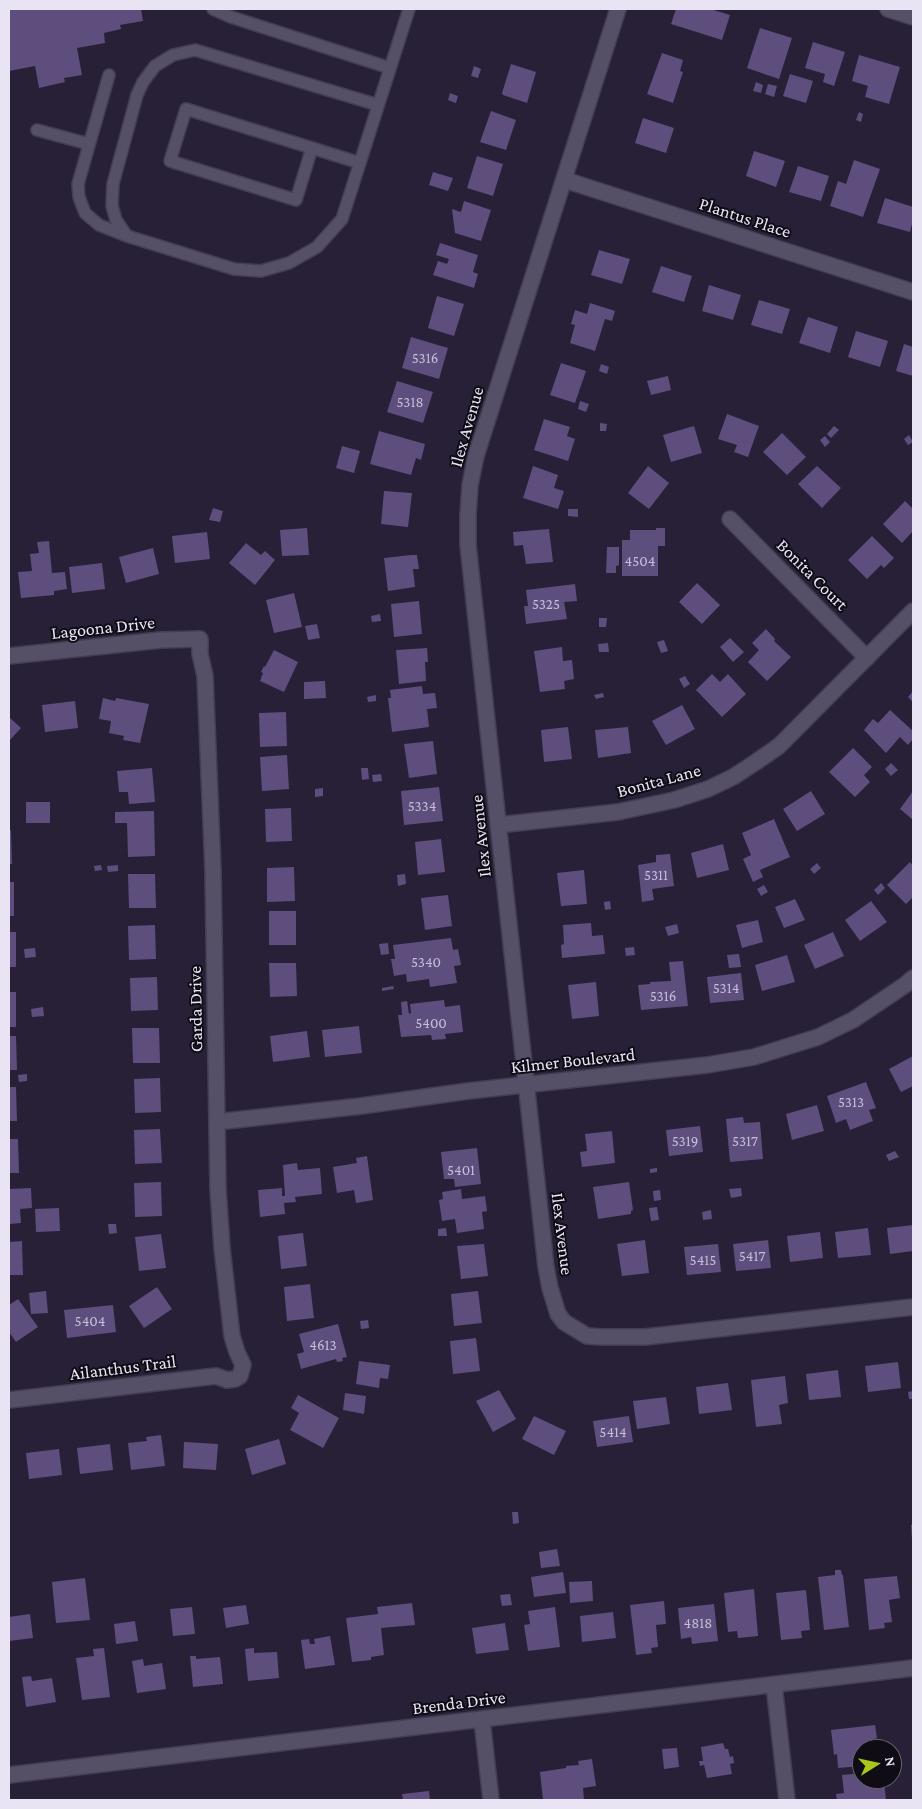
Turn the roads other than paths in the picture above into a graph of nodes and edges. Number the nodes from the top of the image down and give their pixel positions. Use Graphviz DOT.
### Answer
graph roads {
  1 [pos="213,9"];
  2 [pos="409,9"];
  3 [pos="618,9"];
  4 [pos="888,9"];
  5 [pos="913,17"];
  6 [pos="390,68"];
  7 [pos="108,75"];
  8 [pos="378,105"];
  9 [pos="37,130"];
  10 [pos="89,144"];
  11 [pos="312,148"];
  12 [pos="360,163"];
  13 [pos="565,180"];
  14 [pos="127,236"];
  15 [pos="913,292"];
  16 [pos="730,519"];
  17 [pos="913,611"];
  18 [pos="200,639"];
  19 [pos="9,656"];
  20 [pos="867,658"];
  21 [pos="498,825"];
  22 [pos="913,978"];
  23 [pos="526,1086"];
  24 [pos="218,1122"];
  25 [pos="913,1307"];
  26 [pos="240,1376"];
  27 [pos="9,1400"];
  28 [pos="913,1668"];
  29 [pos="774,1685"];
  30 [pos="482,1720"];
  31 [pos="9,1775"];
  32 [pos="491,1800"];
  33 [pos="787,1800"];
  1 -- 6 [label="lane"];
  2 -- 6 [label="lane"];
  3 -- 13 [label="street, Ilex Avenue"];
  4 -- 5 [label="street"];
  6 -- 8 [label="lane"];
  7 -- 10 [label="lane"];
  8 -- 12 [label="lane"];
  8 -- 14 [label="lane"];
  9 -- 10 [label="lane"];
  10 -- 14 [label="lane"];
  11 -- 11 [label="lane"];
  11 -- 12 [label="lane"];
  12 -- 14 [label="lane"];
  13 -- 15 [label="street, Plantus Place"];
  13 -- 21 [label="street, Ilex Avenue"];
  16 -- 20 [label="street, Bonita Court"];
  17 -- 20 [label="street, Bonita Lane"];
  18 -- 19 [label="street, Lagoona Drive"];
  18 -- 24 [label="street, Garda Drive"];
  20 -- 21 [label="street, Bonita Lane"];
  21 -- 23 [label="street, Ilex Avenue"];
  22 -- 23 [label="street, Kilmer Boulevard"];
  23 -- 24 [label="street, Kilmer Boulevard"];
  23 -- 25 [label="street, Ilex Avenue"];
  24 -- 26 [label="street, Garda Drive"];
  26 -- 27 [label="street, Ailanthus Trail"];
  28 -- 29 [label="street, Brenda Drive"];
  29 -- 30 [label="street, Brenda Drive"];
  29 -- 33 [label="street"];
  30 -- 31 [label="street, Brenda Drive"];
  30 -- 32 [label="street"];
}
